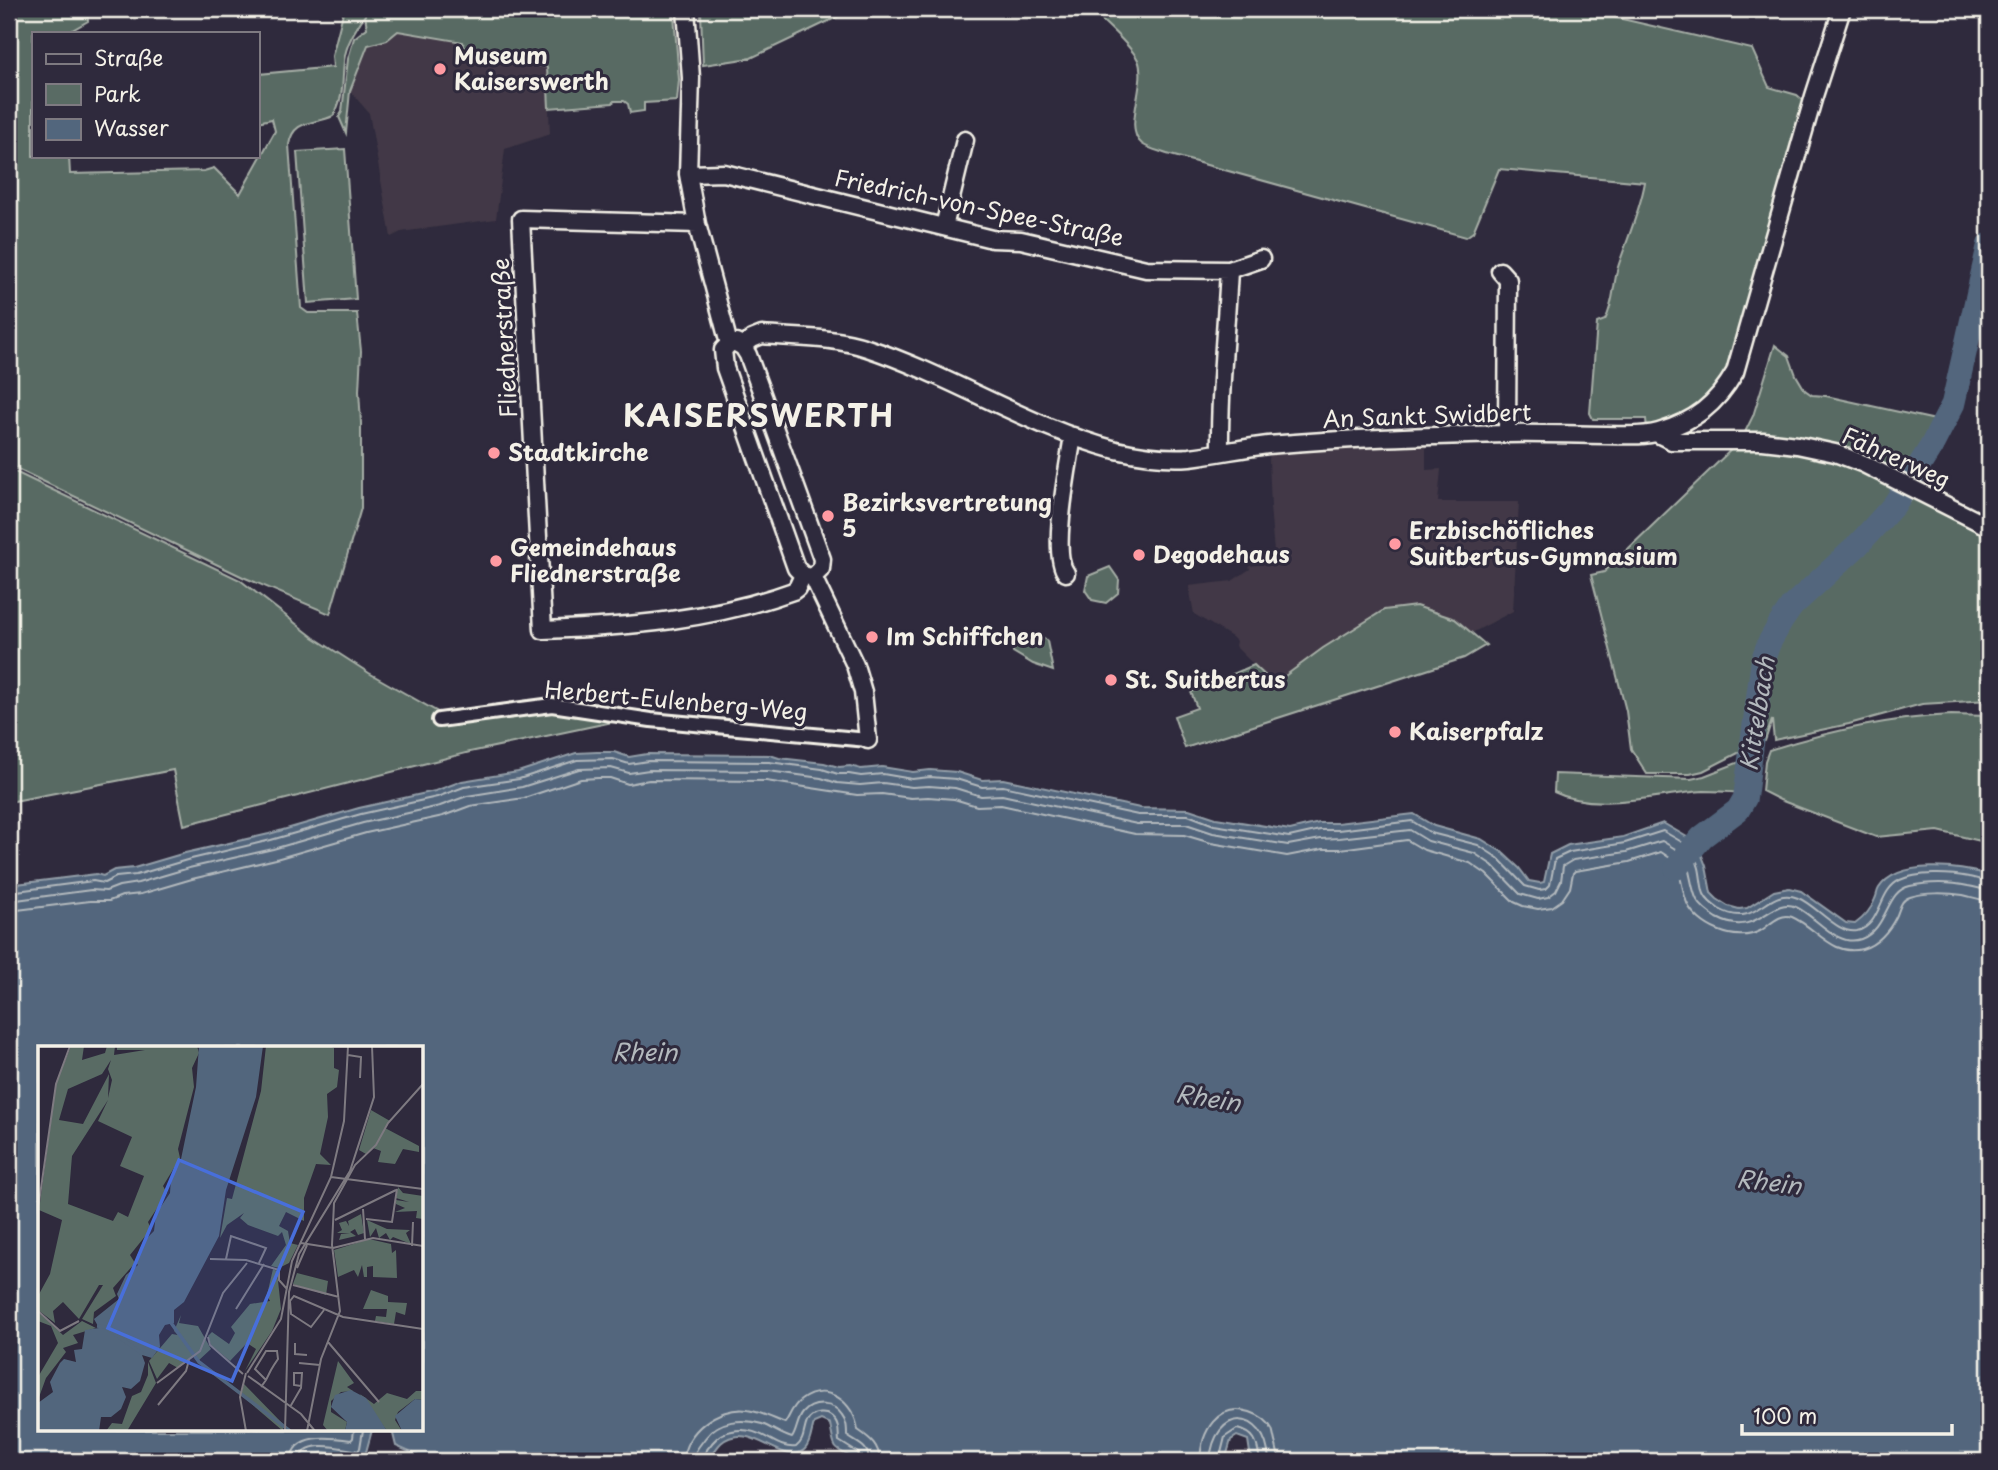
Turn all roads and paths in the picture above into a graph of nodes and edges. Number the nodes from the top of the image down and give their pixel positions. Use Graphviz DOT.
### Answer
graph roads {
  1 [pos="1842,9"];
  2 [pos="687,13"];
  3 [pos="965,140"];
  4 [pos="688,174"];
  5 [pos="697,224"];
  6 [pos="944,227"];
  7 [pos="1261,259"];
  8 [pos="1229,270"];
  9 [pos="1500,271"];
  10 [pos="736,345"];
  11 [pos="1656,433"];
  12 [pos="1507,434"];
  13 [pos="1073,436"];
  14 [pos="1220,452"];
  15 [pos="1986,523"];
  16 [pos="1066,573"];
  17 [pos="808,576"];
  18 [pos="439,720"];
  19 [pos="868,740"];
  1 -- 11 [label="street, An Sankt Swidbert"];
  2 -- 4 [label="street"];
  3 -- 6 [label="street"];
  4 -- 5 [label="street"];
  4 -- 6 [label="street, Friedrich-von-Spee-Straße"];
  5 -- 10 [label="street"];
  5 -- 17 [label="street, Fliednerstraße"];
  6 -- 8 [label="street, Friedrich-von-Spee-Straße"];
  7 -- 8 [label="street, Friedrich-von-Spee-Straße"];
  8 -- 14 [label="street"];
  9 -- 12 [label="street"];
  10 -- 13 [label="street, An Sankt Swidbert"];
  10 -- 17 [label="street"];
  10 -- 17 [label="street"];
  11 -- 12 [label="street, An Sankt Swidbert"];
  11 -- 15 [label="street, Fährerweg"];
  12 -- 14 [label="street, An Sankt Swidbert"];
  13 -- 14 [label="street, An Sankt Swidbert"];
  13 -- 16 [label="street"];
  17 -- 19 [label="street"];
  18 -- 19 [label="street, Herbert-Eulenberg-Weg"];
}
